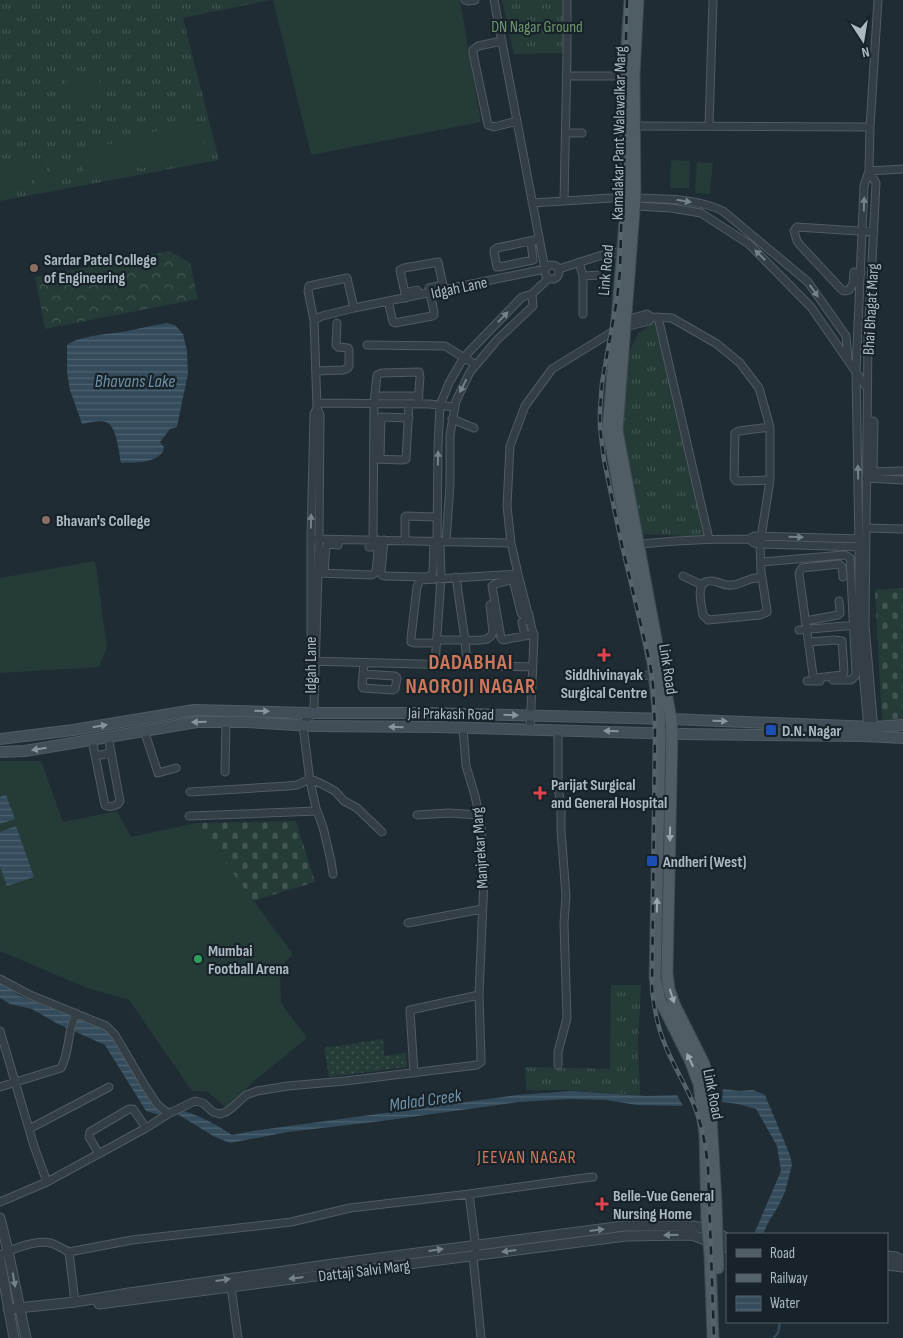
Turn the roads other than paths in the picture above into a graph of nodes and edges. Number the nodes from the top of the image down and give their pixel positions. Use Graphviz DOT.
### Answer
graph roads {
  1 [pos="465,0"];
  2 [pos="475,0"];
  3 [pos="494,0"];
  4 [pos="567,0"];
  5 [pos="630,0"];
  6 [pos="638,0"];
  7 [pos="713,0"];
  8 [pos="878,0"];
  9 [pos="502,41"];
  10 [pos="567,76"];
  11 [pos="613,76"];
  12 [pos="518,121"];
  13 [pos="630,126"];
  14 [pos="710,126"];
  15 [pos="870,127"];
  16 [pos="582,133"];
  17 [pos="566,134"];
  18 [pos="903,169"];
  19 [pos="869,171"];
  20 [pos="564,201"];
  21 [pos="632,201"];
  22 [pos="532,203"];
  23 [pos="863,231"];
  24 [pos="874,232"];
  25 [pos="540,239"];
  26 [pos="531,241"];
  27 [pos="627,250"];
  28 [pos="579,262"];
  29 [pos="545,269"];
  30 [pos="559,269"];
  31 [pos="861,273"];
  32 [pos="601,275"];
  33 [pos="583,276"];
  34 [pos="550,278"];
  35 [pos="444,287"];
  36 [pos="417,290"];
  37 [pos="430,290"];
  38 [pos="532,294"];
  39 [pos="406,295"];
  40 [pos="388,301"];
  41 [pos="354,308"];
  42 [pos="584,314"];
  43 [pos="655,317"];
  44 [pos="314,320"];
  45 [pos="336,323"];
  46 [pos="621,324"];
  47 [pos="858,334"];
  48 [pos="868,334"];
  49 [pos="366,345"];
  50 [pos="464,357"];
  51 [pos="848,359"];
  52 [pos="476,365"];
  53 [pos="316,371"];
  54 [pos="856,372"];
  55 [pos="867,388"];
  56 [pos="375,400"];
  57 [pos="419,400"];
  58 [pos="409,404"];
  59 [pos="317,405"];
  60 [pos="440,405"];
  61 [pos="454,407"];
  62 [pos="408,418"];
  63 [pos="452,419"];
  64 [pos="474,428"];
  65 [pos="770,428"];
  66 [pos="377,459"];
  67 [pos="903,471"];
  68 [pos="869,474"];
  69 [pos="770,480"];
  70 [pos="903,480"];
  71 [pos="437,484"];
  72 [pos="450,484"];
  73 [pos="710,499"];
  74 [pos="700,502"];
  75 [pos="862,504"];
  76 [pos="448,510"];
  77 [pos="437,513"];
  78 [pos="866,528"];
  79 [pos="903,529"];
  80 [pos="315,539"];
  81 [pos="709,539"];
  82 [pos="862,539"];
  83 [pos="761,540"];
  84 [pos="405,541"];
  85 [pos="439,541"];
  86 [pos="376,543"];
  87 [pos="511,543"];
  88 [pos="338,545"];
  89 [pos="634,545"];
  90 [pos="862,547"];
  91 [pos="322,552"];
  92 [pos="761,562"];
  93 [pos="487,576"];
  94 [pos="682,576"];
  95 [pos="317,577"];
  96 [pos="456,577"];
  97 [pos="762,577"];
  98 [pos="843,577"];
  99 [pos="440,578"];
  100 [pos="519,578"];
  101 [pos="702,585"];
  102 [pos="839,601"];
  103 [pos="530,620"];
  104 [pos="805,621"];
  105 [pos="859,625"];
  106 [pos="803,629"];
  107 [pos="524,632"];
  108 [pos="534,634"];
  109 [pos="465,640"];
  110 [pos="437,641"];
  111 [pos="809,642"];
  112 [pos="312,661"];
  113 [pos="364,663"];
  114 [pos="435,664"];
  115 [pos="467,665"];
  116 [pos="532,667"];
  117 [pos="363,674"];
  118 [pos="659,675"];
  119 [pos="580,677"];
  120 [pos="807,681"];
  121 [pos="312,711"];
  122 [pos="531,715"];
  123 [pos="665,719"];
  124 [pos="226,722"];
  125 [pos="303,726"];
  126 [pos="903,726"];
  127 [pos="463,728"];
  128 [pos="144,730"];
  129 [pos="530,730"];
  130 [pos="558,730"];
  131 [pos="871,732"];
  132 [pos="660,733"];
  133 [pos="672,733"];
  134 [pos="108,736"];
  135 [pos="903,738"];
  136 [pos="0,739"];
  137 [pos="92,740"];
  138 [pos="0,752"];
  139 [pos="111,753"];
  140 [pos="95,756"];
  141 [pos="176,768"];
  142 [pos="225,772"];
  143 [pos="310,779"];
  144 [pos="190,792"];
  145 [pos="317,810"];
  146 [pos="417,814"];
  147 [pos="479,815"];
  148 [pos="189,816"];
  149 [pos="382,832"];
  150 [pos="333,874"];
  151 [pos="482,910"];
  152 [pos="408,923"];
  153 [pos="0,979"];
  154 [pos="479,995"];
  155 [pos="77,1015"];
  156 [pos="0,1031"];
  157 [pos="558,1066"];
  158 [pos="414,1073"];
  159 [pos="15,1082"];
  160 [pos="0,1087"];
  161 [pos="109,1087"];
  162 [pos="168,1114"];
  163 [pos="29,1128"];
  164 [pos="146,1128"];
  165 [pos="98,1154"];
  166 [pos="593,1177"];
  167 [pos="47,1182"];
  168 [pos="470,1194"];
  169 [pos="0,1202"];
  170 [pos="0,1218"];
  171 [pos="717,1239"];
  172 [pos="476,1245"];
  173 [pos="69,1252"];
  174 [pos="4,1254"];
  175 [pos="475,1256"];
  176 [pos="888,1256"];
  177 [pos="0,1260"];
  178 [pos="903,1260"];
  179 [pos="888,1265"];
  180 [pos="903,1267"];
  181 [pos="231,1287"];
  182 [pos="75,1302"];
  183 [pos="8,1311"];
  184 [pos="19,1311"];
  185 [pos="14,1338"];
  186 [pos="26,1338"];
  187 [pos="238,1338"];
  188 [pos="481,1338"];
  189 [pos="713,1338"];
  190 [pos="720,1338"];
  1 -- 2 [label="street"];
  3 -- 9 [label="street"];
  4 -- 10 [label="street"];
  5 -- 13 [label="main road"];
  6 -- 13 [label="main road, Kamalakar Pant Walawalkar Marg"];
  7 -- 14 [label="street"];
  8 -- 15 [label="street, Bhai Bhagat Marg"];
  9 -- 12 [label="street"];
  9 -- 12 [label="street"];
  10 -- 11 [label="street"];
  10 -- 17 [label="street"];
  12 -- 22 [label="street"];
  13 -- 14 [label="street"];
  13 -- 21 [label="main road, Kamalakar Pant Walawalkar Marg"];
  14 -- 15 [label="street"];
  15 -- 19 [label="street, Bhai Bhagat Marg"];
  16 -- 17 [label="street"];
  17 -- 20 [label="street"];
  18 -- 19 [label="street"];
  23 -- 19 [label="street, one-way"];
  19 -- 24 [label="street, Bhai Bhagat Marg"];
  20 -- 21 [label="street"];
  20 -- 22 [label="street"];
  21 -- 27 [label="main road, Kamalakar Pant Walawalkar Marg"];
  51 -- 21 [label="street, one-way"];
  21 -- 51 [label="street, one-way"];
  22 -- 25 [label="street"];
  23 -- 24 [label="street"];
  23 -- 31 [label="street"];
  23 -- 31 [label="street"];
  24 -- 48 [label="street, Bhai Bhagat Marg"];
  25 -- 26 [label="street"];
  25 -- 29 [label="street"];
  26 -- 26 [label="street"];
  27 -- 28 [label="street"];
  27 -- 46 [label="main road, Kamalakar Pant Walawalkar Marg"];
  28 -- 30 [label="street"];
  28 -- 33 [label="street"];
  29 -- 30 [label="street"];
  29 -- 34 [label="street"];
  29 -- 35 [label="street, Idgah Lane"];
  30 -- 34 [label="street"];
  31 -- 47 [label="street"];
  32 -- 33 [label="street"];
  33 -- 42 [label="street"];
  34 -- 38 [label="street"];
  35 -- 37 [label="street, Idgah Lane"];
  35 -- 39 [label="street"];
  36 -- 39 [label="street"];
  37 -- 39 [label="street, Idgah Lane"];
  37 -- 40 [label="street"];
  50 -- 38 [label="street, one-way"];
  38 -- 52 [label="street"];
  39 -- 40 [label="street, Idgah Lane"];
  40 -- 41 [label="street, Idgah Lane"];
  41 -- 44 [label="street, Idgah Lane"];
  41 -- 44 [label="street"];
  43 -- 46 [label="street"];
  43 -- 65 [label="street"];
  43 -- 74 [label="street"];
  44 -- 53 [label="street, Idgah Lane"];
  45 -- 53 [label="street"];
  46 -- 87 [label="street"];
  46 -- 89 [label="main road, Link Road"];
  47 -- 48 [label="street"];
  47 -- 54 [label="street"];
  48 -- 55 [label="street, Bhai Bhagat Marg"];
  49 -- 50 [label="street"];
  50 -- 52 [label="street"];
  50 -- 60 [label="street"];
  51 -- 54 [label="street"];
  52 -- 61 [label="street, one-way"];
  53 -- 59 [label="street, Idgah Lane"];
  54 -- 55 [label="street"];
  75 -- 54 [label="street, one-way"];
  55 -- 68 [label="street, Bhai Bhagat Marg"];
  56 -- 57 [label="street"];
  56 -- 57 [label="street"];
  56 -- 58 [label="street"];
  56 -- 59 [label="street"];
  56 -- 66 [label="street"];
  57 -- 58 [label="street"];
  57 -- 60 [label="street"];
  58 -- 62 [label="street"];
  59 -- 80 [label="street, Idgah Lane"];
  60 -- 61 [label="street"];
  71 -- 60 [label="street, one-way"];
  61 -- 63 [label="street"];
  62 -- 66 [label="street"];
  62 -- 66 [label="street"];
  63 -- 64 [label="street"];
  63 -- 72 [label="street"];
  65 -- 69 [label="street"];
  65 -- 69 [label="street"];
  66 -- 86 [label="street"];
  67 -- 68 [label="street"];
  68 -- 70 [label="street"];
  68 -- 75 [label="street, Bhai Bhagat Marg"];
  69 -- 83 [label="street"];
  71 -- 72 [label="street"];
  71 -- 77 [label="street"];
  72 -- 76 [label="street"];
  73 -- 74 [label="street"];
  74 -- 81 [label="street"];
  75 -- 78 [label="street, Bhai Bhagat Marg"];
  75 -- 82 [label="street"];
  76 -- 77 [label="street"];
  76 -- 85 [label="street"];
  77 -- 84 [label="street"];
  77 -- 85 [label="street"];
  78 -- 79 [label="street"];
  78 -- 82 [label="street, Bhai Bhagat Marg"];
  80 -- 86 [label="street"];
  80 -- 91 [label="street, Idgah Lane"];
  80 -- 95 [label="street, Idgah Lane"];
  81 -- 83 [label="street"];
  81 -- 89 [label="street"];
  83 -- 82 [label="street, one-way"];
  82 -- 90 [label="street, Bhai Bhagat Marg"];
  83 -- 90 [label="street"];
  83 -- 92 [label="street"];
  84 -- 85 [label="street"];
  84 -- 86 [label="street"];
  85 -- 86 [label="street"];
  85 -- 87 [label="street"];
  85 -- 99 [label="street"];
  86 -- 95 [label="street"];
  87 -- 100 [label="street"];
  88 -- 91 [label="street"];
  89 -- 118 [label="main road, Link Road"];
  90 -- 105 [label="street, Bhai Bhagat Marg"];
  91 -- 95 [label="street, Idgah Lane"];
  92 -- 97 [label="street"];
  92 -- 105 [label="street"];
  93 -- 96 [label="street"];
  93 -- 100 [label="street"];
  93 -- 109 [label="street"];
  94 -- 101 [label="street"];
  95 -- 112 [label="street, Idgah Lane"];
  96 -- 99 [label="street"];
  96 -- 109 [label="street"];
  97 -- 101 [label="street"];
  97 -- 101 [label="street"];
  98 -- 104 [label="street"];
  99 -- 110 [label="street"];
  99 -- 110 [label="street"];
  100 -- 103 [label="street"];
  100 -- 107 [label="street"];
  102 -- 104 [label="street"];
  103 -- 107 [label="street"];
  103 -- 108 [label="street"];
  104 -- 106 [label="street"];
  105 -- 106 [label="street"];
  105 -- 120 [label="street"];
  105 -- 131 [label="street"];
  106 -- 111 [label="street"];
  107 -- 108 [label="street"];
  108 -- 116 [label="street"];
  109 -- 110 [label="street"];
  109 -- 115 [label="street"];
  110 -- 114 [label="street"];
  111 -- 111 [label="street"];
  112 -- 113 [label="street"];
  112 -- 121 [label="street, Idgah Lane"];
  113 -- 114 [label="street"];
  113 -- 117 [label="street"];
  114 -- 115 [label="street"];
  115 -- 116 [label="street"];
  116 -- 122 [label="street"];
  117 -- 117 [label="street"];
  118 -- 119 [label="street"];
  118 -- 123 [label="main road, Link Road"];
  121 -- 122 [label="main road, Jai Prakash Road, one-way"];
  121 -- 125 [label="street"];
  136 -- 121 [label="main road, Jai Prakash Road, one-way"];
  122 -- 123 [label="main road, Jai Prakash Road"];
  122 -- 129 [label="street"];
  123 -- 131 [label="main road, Jai Prakash Road, one-way"];
  123 -- 132 [label="main road, Link Road"];
  123 -- 133 [label="main road, Link Road"];
  124 -- 125 [label="main road, Jai Prakash Road"];
  124 -- 128 [label="main road, Jai Prakash Road, one-way"];
  124 -- 142 [label="street"];
  127 -- 125 [label="main road, Jai Prakash Road, one-way"];
  125 -- 143 [label="street"];
  126 -- 131 [label="main road, Jai Prakash Road"];
  127 -- 129 [label="main road, Jai Prakash Road"];
  127 -- 147 [label="street, Manjrekar Marg"];
  128 -- 134 [label="main road, Jai Prakash Road"];
  128 -- 141 [label="street"];
  129 -- 130 [label="main road, Jai Prakash Road"];
  132 -- 130 [label="main road, Jai Prakash Road, one-way"];
  130 -- 157 [label="street"];
  131 -- 133 [label="main road, Jai Prakash Road"];
  131 -- 135 [label="main road, Jai Prakash Road"];
  132 -- 133 [label="main road, Jai Prakash Road"];
  171 -- 132 [label="main road, Link Road, one-way"];
  133 -- 171 [label="main road, Link Road, one-way"];
  134 -- 137 [label="main road, Jai Prakash Road"];
  134 -- 139 [label="street"];
  137 -- 138 [label="main road, Jai Prakash Road, one-way"];
  137 -- 140 [label="street"];
  139 -- 140 [label="street"];
  139 -- 140 [label="street"];
  143 -- 144 [label="street"];
  143 -- 145 [label="street"];
  143 -- 149 [label="street"];
  145 -- 148 [label="street"];
  145 -- 150 [label="street"];
  146 -- 147 [label="street"];
  147 -- 151 [label="street, Manjrekar Marg"];
  151 -- 152 [label="street, Manjrekar Marg"];
  151 -- 154 [label="street, Manjrekar Marg"];
  153 -- 155 [label="street"];
  154 -- 158 [label="street"];
  154 -- 158 [label="street, Manjrekar Marg"];
  155 -- 159 [label="street"];
  155 -- 162 [label="street"];
  156 -- 159 [label="street"];
  158 -- 162 [label="street"];
  159 -- 160 [label="street"];
  159 -- 163 [label="street"];
  161 -- 163 [label="street"];
  162 -- 164 [label="street"];
  163 -- 167 [label="street"];
  164 -- 165 [label="street"];
  164 -- 165 [label="street"];
  165 -- 167 [label="street"];
  166 -- 168 [label="street"];
  167 -- 169 [label="street"];
  168 -- 172 [label="street"];
  168 -- 173 [label="street"];
  170 -- 174 [label="street"];
  172 -- 171 [label="street, Dattaji Salvi Marg, one-way"];
  171 -- 175 [label="street, Dattaji Salvi Marg, one-way"];
  171 -- 189 [label="main road, Link Road"];
  171 -- 190 [label="main road, Link Road"];
  172 -- 175 [label="street"];
  182 -- 172 [label="street, Dattaji Salvi Marg, one-way"];
  173 -- 174 [label="street"];
  173 -- 182 [label="street"];
  174 -- 184 [label="street, one-way"];
  175 -- 181 [label="street, Dattaji Salvi Marg, one-way"];
  175 -- 188 [label="street"];
  176 -- 178 [label="street"];
  177 -- 183 [label="street"];
  179 -- 180 [label="street"];
  181 -- 184 [label="street, Dattaji Salvi Marg"];
  181 -- 187 [label="street"];
  182 -- 184 [label="street, Dattaji Salvi Marg"];
  183 -- 184 [label="street, Dattaji Salvi Marg"];
  183 -- 185 [label="street"];
  184 -- 186 [label="street"];
}
